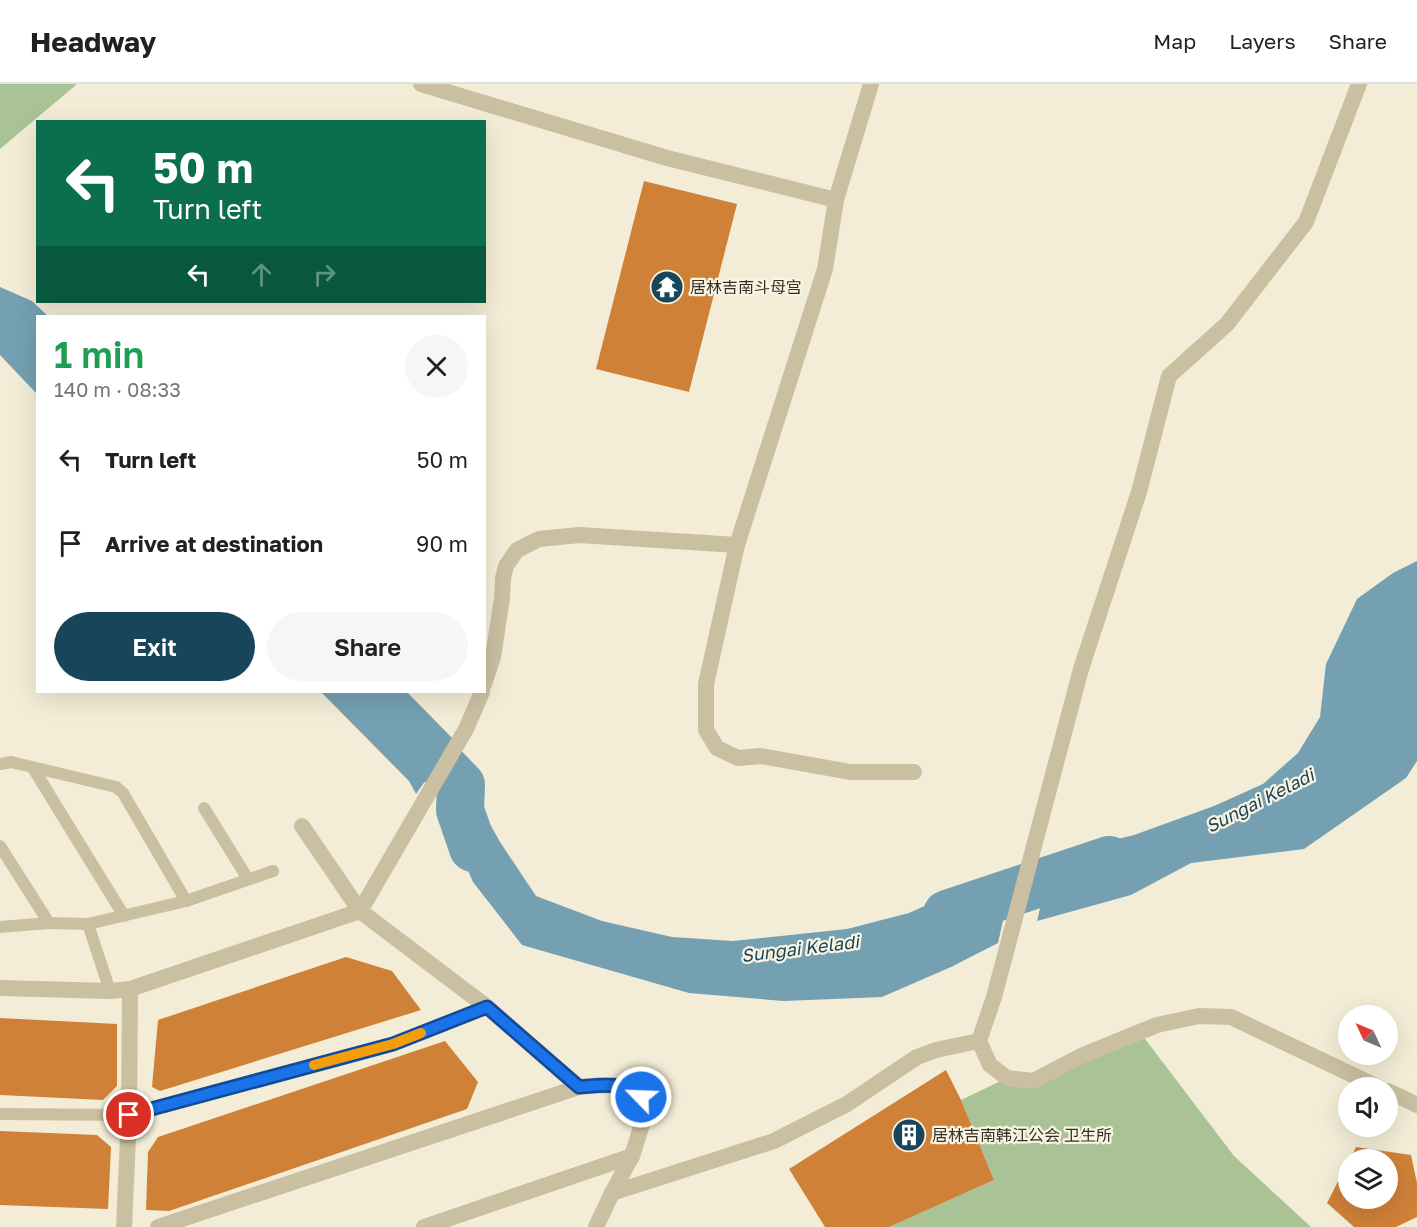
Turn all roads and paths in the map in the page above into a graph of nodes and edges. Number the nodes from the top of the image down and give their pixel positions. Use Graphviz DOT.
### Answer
graph roads {
  1 [pos="421,84"];
  2 [pos="872,84"];
  3 [pos="1359,84"];
  4 [pos="836,200"];
  5 [pos="737,544"];
  6 [pos="486,678"];
  7 [pos="482,693"];
  8 [pos="0,764"];
  9 [pos="33,768"];
  10 [pos="914,772"];
  11 [pos="204,808"];
  12 [pos="302,826"];
  13 [pos="0,846"];
  14 [pos="273,871"];
  15 [pos="248,879"];
  16 [pos="186,901"];
  17 [pos="360,911"];
  18 [pos="124,916"];
  19 [pos="49,922"];
  20 [pos="88,924"];
  21 [pos="0,927"];
  22 [pos="0,988"];
  23 [pos="130,988"];
  24 [pos="110,991"];
  25 [pos="487,1007"];
  26 [pos="979,1041"];
  27 [pos="1357,1077"];
  28 [pos="579,1087"];
  29 [pos="1398,1096"];
  30 [pos="1417,1105"];
  31 [pos="0,1114"];
  32 [pos="129,1115"];
  33 [pos="632,1156"];
  34 [pos="612,1193"];
  35 [pos="164,1226"];
  36 [pos="124,1227"];
  37 [pos="424,1227"];
  38 [pos="596,1227"];
  1 -- 4 [label="street"];
  2 -- 4 [label="street"];
  3 -- 26 [label="street"];
  4 -- 5 [label="street"];
  5 -- 6 [label="street"];
  5 -- 10 [label="street"];
  7 -- 17 [label="street"];
  8 -- 9 [label="lane"];
  9 -- 16 [label="lane"];
  9 -- 18 [label="lane"];
  11 -- 15 [label="lane"];
  12 -- 17 [label="street"];
  13 -- 19 [label="lane"];
  14 -- 15 [label="lane"];
  15 -- 16 [label="lane"];
  16 -- 18 [label="lane"];
  17 -- 23 [label="street"];
  17 -- 25 [label="street"];
  18 -- 20 [label="lane"];
  19 -- 20 [label="lane"];
  19 -- 21 [label="lane"];
  20 -- 24 [label="lane"];
  22 -- 24 [label="street"];
  23 -- 24 [label="street"];
  23 -- 32 [label="street"];
  25 -- 28 [label="street"];
  25 -- 32 [label="lane"];
  26 -- 27 [label="street"];
  26 -- 34 [label="street"];
  28 -- 33 [label="street"];
  28 -- 35 [label="street"];
  29 -- 30 [label="street"];
  31 -- 32 [label="lane"];
  32 -- 36 [label="street"];
  33 -- 34 [label="street"];
  33 -- 37 [label="street"];
  34 -- 38 [label="street"];
}
